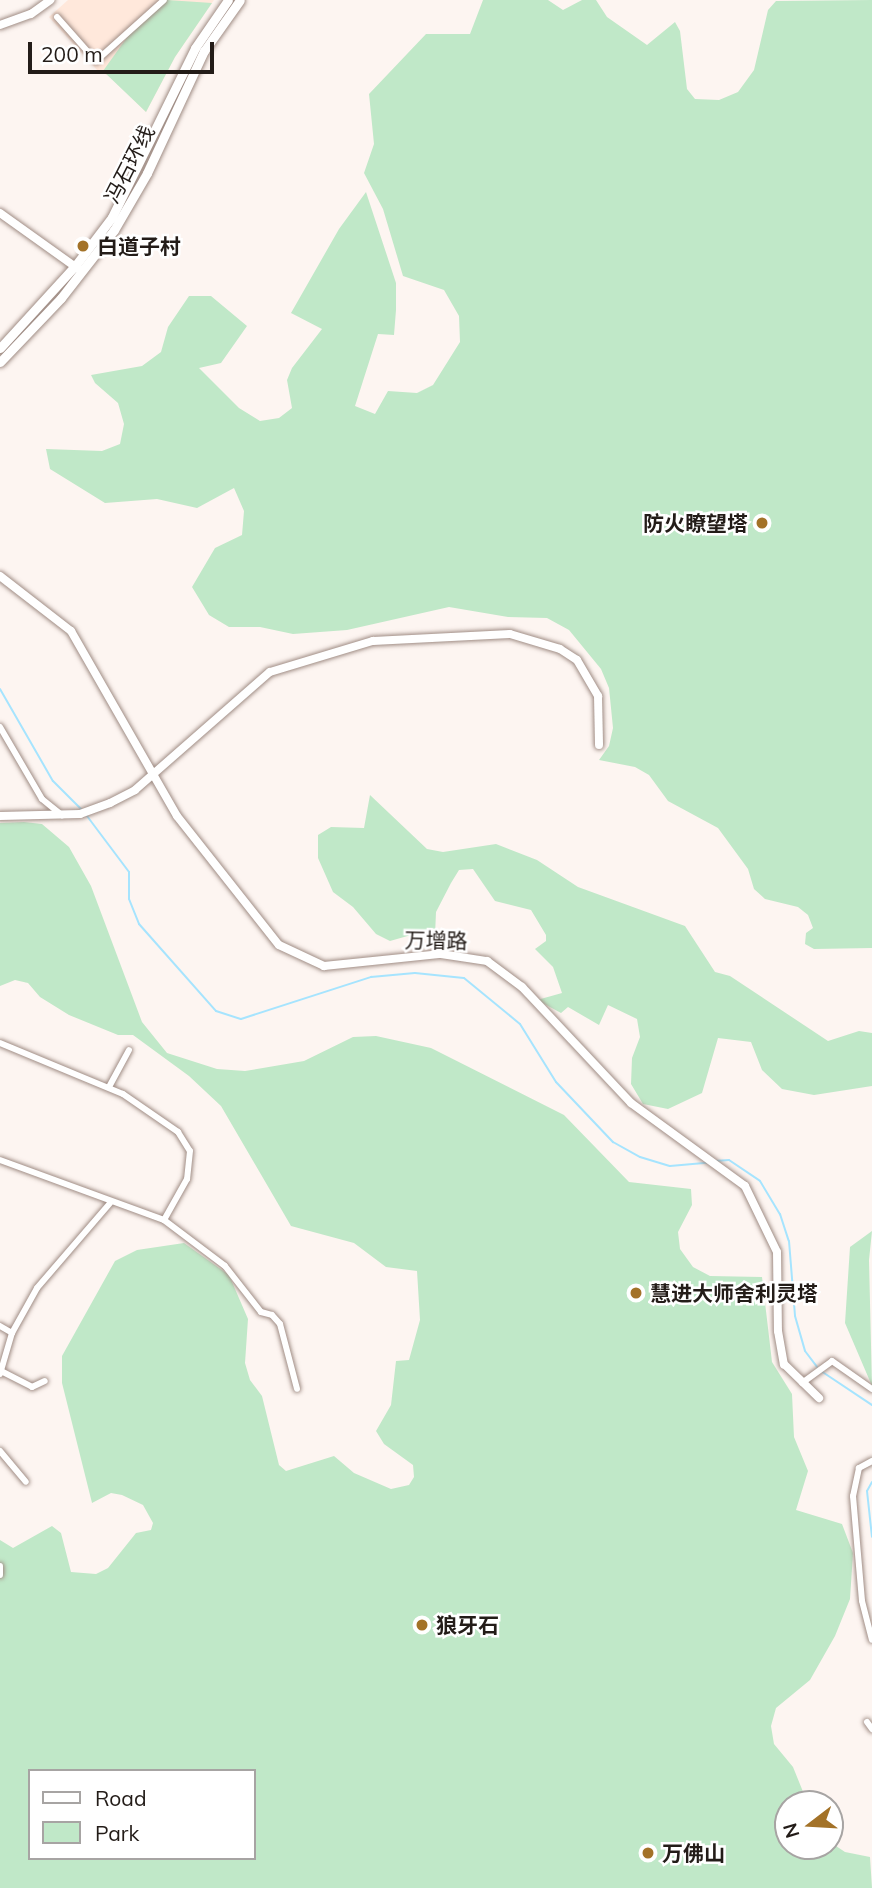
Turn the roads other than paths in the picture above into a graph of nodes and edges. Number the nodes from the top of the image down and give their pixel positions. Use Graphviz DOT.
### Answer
graph roads {
  1 [pos="50,0"];
  2 [pos="164,0"];
  3 [pos="228,0"];
  4 [pos="240,0"];
  5 [pos="57,17"];
  6 [pos="0,25"];
  7 [pos="0,213"];
  8 [pos="79,269"];
  9 [pos="0,348"];
  10 [pos="0,362"];
  11 [pos="0,576"];
  12 [pos="0,727"];
  13 [pos="599,745"];
  14 [pos="152,774"];
  15 [pos="67,815"];
  16 [pos="0,816"];
  17 [pos="0,1043"];
  18 [pos="129,1050"];
  19 [pos="109,1087"];
  20 [pos="0,1160"];
  21 [pos="110,1203"];
  22 [pos="164,1220"];
  23 [pos="0,1326"];
  24 [pos="12,1333"];
  25 [pos="0,1373"];
  26 [pos="45,1381"];
  27 [pos="802,1383"];
  28 [pos="297,1389"];
  29 [pos="872,1389"];
  30 [pos="819,1398"];
  31 [pos="0,1451"];
  32 [pos="872,1461"];
  33 [pos="26,1482"];
  34 [pos="0,1566"];
  35 [pos="0,1575"];
  36 [pos="872,1640"];
  37 [pos="867,1721"];
  38 [pos="872,1729"];
  1 -- 6 [label="street"];
  2 -- 5 [label="street"];
  3 -- 8 [label="main road, 冯石环线"];
  4 -- 8 [label="main road, 冯石环线"];
  7 -- 8 [label="street"];
  8 -- 9 [label="main road, 冯石环线"];
  8 -- 10 [label="main road, 冯石环线"];
  11 -- 14 [label="street, 万增路"];
  12 -- 15 [label="street"];
  13 -- 14 [label="street"];
  14 -- 15 [label="street"];
  14 -- 27 [label="street, 万增路"];
  15 -- 16 [label="street"];
  17 -- 19 [label="street"];
  18 -- 19 [label="street"];
  19 -- 22 [label="street"];
  20 -- 21 [label="street"];
  21 -- 22 [label="street"];
  21 -- 24 [label="street"];
  22 -- 28 [label="street"];
  23 -- 24 [label="street"];
  24 -- 25 [label="street"];
  25 -- 26 [label="street"];
  27 -- 29 [label="street"];
  27 -- 30 [label="street, 万增路"];
  31 -- 33 [label="street"];
  32 -- 36 [label="street"];
  34 -- 35 [label="street"];
  37 -- 38 [label="street"];
}
